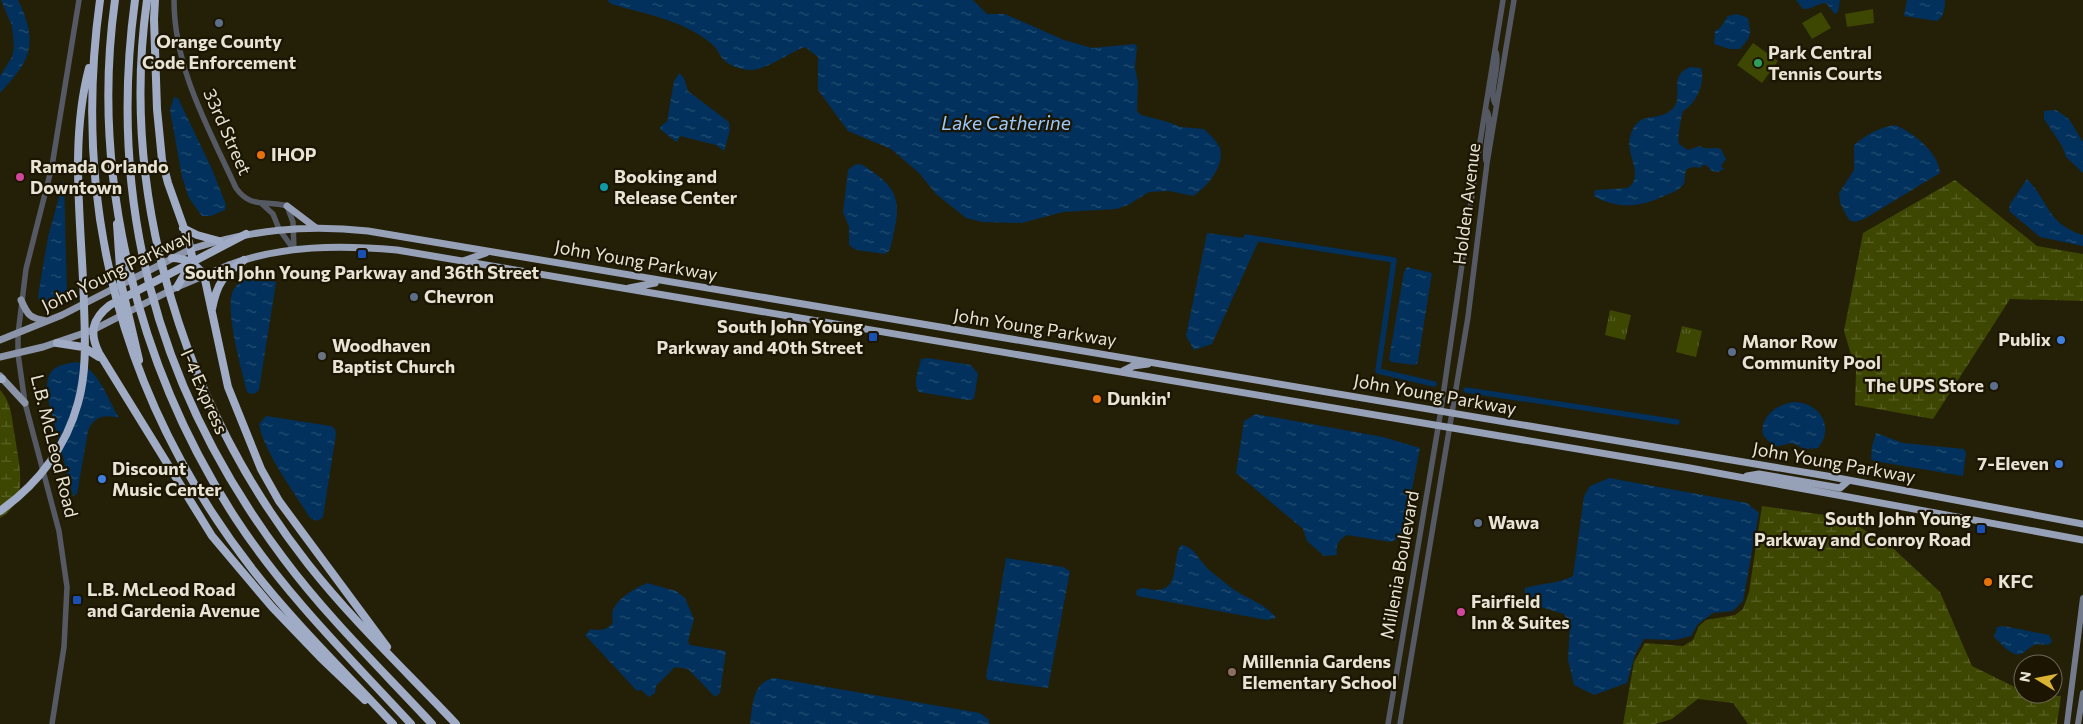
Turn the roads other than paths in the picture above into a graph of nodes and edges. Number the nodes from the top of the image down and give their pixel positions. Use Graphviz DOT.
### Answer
graph roads {
  1 [pos="79,0"];
  2 [pos="100,0"];
  3 [pos="115,0"];
  4 [pos="135,0"];
  5 [pos="147,0"];
  6 [pos="155,0"];
  7 [pos="174,0"];
  8 [pos="1503,0"];
  9 [pos="1514,0"];
  10 [pos="1495,50"];
  11 [pos="93,55"];
  12 [pos="1496,105"];
  13 [pos="1486,110"];
  14 [pos="1487,163"];
  15 [pos="114,186"];
  16 [pos="261,203"];
  17 [pos="288,206"];
  18 [pos="183,227"];
  19 [pos="293,228"];
  20 [pos="316,228"];
  21 [pos="278,229"];
  22 [pos="246,234"];
  23 [pos="219,241"];
  24 [pos="191,249"];
  25 [pos="294,250"];
  26 [pos="489,252"];
  27 [pos="172,258"];
  28 [pos="244,260"];
  29 [pos="463,261"];
  30 [pos="191,263"];
  31 [pos="229,266"];
  32 [pos="204,275"];
  33 [pos="665,281"];
  34 [pos="178,287"];
  35 [pos="628,288"];
  36 [pos="21,300"];
  37 [pos="212,314"];
  38 [pos="48,321"];
  39 [pos="93,330"];
  40 [pos="18,334"];
  41 [pos="0,340"];
  42 [pos="57,342"];
  43 [pos="18,354"];
  44 [pos="0,357"];
  45 [pos="104,362"];
  46 [pos="1161,364"];
  47 [pos="1122,371"];
  48 [pos="1,378"];
  49 [pos="143,382"];
  50 [pos="25,403"];
  51 [pos="1441,410"];
  52 [pos="1453,412"];
  53 [pos="1439,426"];
  54 [pos="1450,428"];
  55 [pos="1740,477"];
  56 [pos="1848,481"];
  57 [pos="1874,486"];
  58 [pos="1839,494"];
  59 [pos="0,511"];
  60 [pos="2083,524"];
  61 [pos="2083,540"];
  62 [pos="2083,598"];
  63 [pos="397,663"];
  64 [pos="2083,692"];
  65 [pos="52,724"];
  66 [pos="392,724"];
  67 [pos="411,724"];
  68 [pos="432,724"];
  69 [pos="456,724"];
  70 [pos="1388,724"];
  71 [pos="1400,724"];
  72 [pos="2067,724"];
  73 [pos="2078,724"];
  1 -- 36 [label="street, L.B. McLeod Road"];
  2 -- 11 [label="highway"];
  3 -- 15 [label="highway, I-4 Express"];
  4 -- 68 [label="highway, I-4 Express"];
  5 -- 63 [label="highway"];
  6 -- 18 [label="highway"];
  7 -- 16 [label="street, 33rd Street"];
  8 -- 10 [label="street, Holden Avenue"];
  9 -- 12 [label="street, Holden Avenue"];
  10 -- 12 [label="street"];
  10 -- 13 [label="street, Holden Avenue"];
  11 -- 49 [label="highway"];
  11 -- 59 [label="highway"];
  12 -- 14 [label="street, Holden Avenue"];
  13 -- 14 [label="street"];
  13 -- 51 [label="street, Holden Avenue"];
  14 -- 52 [label="street, Holden Avenue"];
  15 -- 49 [label="highway"];
  15 -- 67 [label="highway, I-4 Express"];
  16 -- 17 [label="street, 33rd Street"];
  16 -- 21 [label="street, 33rd Street"];
  17 -- 19 [label="street"];
  17 -- 20 [label="highway"];
  18 -- 23 [label="highway"];
  18 -- 24 [label="highway"];
  19 -- 20 [label="highway, John Young Parkway"];
  19 -- 21 [label="highway, John Young Parkway"];
  19 -- 25 [label="street"];
  20 -- 26 [label="highway, John Young Parkway"];
  21 -- 22 [label="highway, John Young Parkway"];
  21 -- 25 [label="street, 33rd Street"];
  22 -- 23 [label="highway, John Young Parkway"];
  22 -- 30 [label="highway"];
  23 -- 24 [label="highway, John Young Parkway"];
  24 -- 27 [label="main road, John Young Parkway"];
  24 -- 30 [label="highway"];
  25 -- 28 [label="highway, John Young Parkway"];
  25 -- 29 [label="highway, John Young Parkway"];
  26 -- 29 [label="highway"];
  26 -- 33 [label="highway, John Young Parkway"];
  27 -- 30 [label="highway"];
  27 -- 38 [label="main road, John Young Parkway"];
  28 -- 31 [label="highway, John Young Parkway"];
  28 -- 37 [label="highway"];
  29 -- 35 [label="highway, John Young Parkway"];
  30 -- 32 [label="highway"];
  30 -- 34 [label="highway"];
  30 -- 39 [label="highway"];
  31 -- 32 [label="main road, John Young Parkway"];
  32 -- 34 [label="main road, John Young Parkway"];
  32 -- 37 [label="highway"];
  33 -- 35 [label="highway"];
  33 -- 46 [label="highway, John Young Parkway"];
  34 -- 39 [label="main road, John Young Parkway"];
  35 -- 47 [label="highway, John Young Parkway"];
  36 -- 38 [label="main road"];
  36 -- 40 [label="street, L.B. McLeod Road"];
  37 -- 63 [label="highway"];
  38 -- 40 [label="main road, John Young Parkway"];
  39 -- 42 [label="main road, John Young Parkway"];
  39 -- 45 [label="highway"];
  40 -- 41 [label="main road, John Young Parkway"];
  40 -- 43 [label="street, L.B. McLeod Road"];
  42 -- 43 [label="main road, John Young Parkway"];
  42 -- 45 [label="highway"];
  43 -- 44 [label="main road, John Young Parkway"];
  43 -- 50 [label="street, L.B. McLeod Road"];
  45 -- 66 [label="highway"];
  46 -- 47 [label="highway"];
  46 -- 51 [label="highway, John Young Parkway"];
  47 -- 53 [label="highway, John Young Parkway"];
  48 -- 50 [label="main road"];
  49 -- 66 [label="highway"];
  50 -- 65 [label="street, L.B. McLeod Road"];
  51 -- 52 [label="highway, John Young Parkway"];
  51 -- 53 [label="street, Millenia Boulevard"];
  52 -- 54 [label="street, Millenia Boulevard"];
  52 -- 56 [label="highway, John Young Parkway"];
  53 -- 54 [label="highway, John Young Parkway"];
  53 -- 70 [label="street, Millenia Boulevard"];
  54 -- 55 [label="highway, John Young Parkway"];
  54 -- 71 [label="street, Millenia Boulevard"];
  55 -- 56 [label="highway"];
  55 -- 58 [label="highway, John Young Parkway"];
  56 -- 57 [label="highway, John Young Parkway"];
  57 -- 58 [label="highway"];
  57 -- 60 [label="highway, John Young Parkway"];
  58 -- 61 [label="highway, John Young Parkway"];
  62 -- 72 [label="main road"];
  63 -- 69 [label="highway"];
  64 -- 73 [label="main road"];
}
